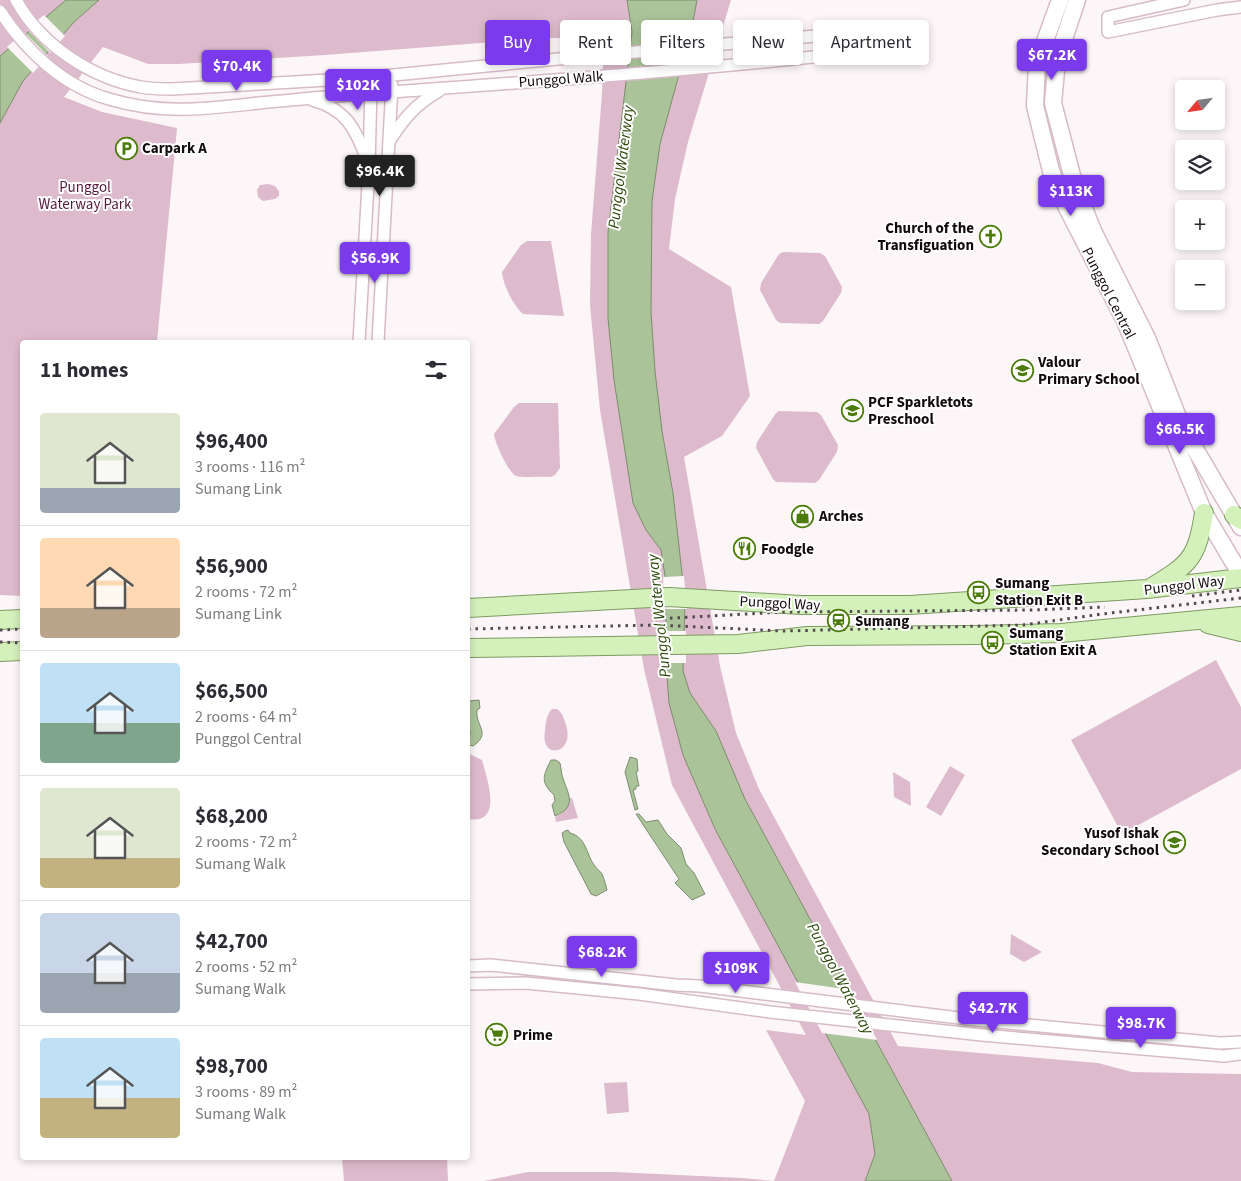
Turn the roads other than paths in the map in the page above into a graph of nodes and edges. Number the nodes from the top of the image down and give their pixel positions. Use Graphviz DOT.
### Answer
graph roads {
  1 [pos="16,0"];
  2 [pos="1060,0"];
  3 [pos="1077,0"];
  4 [pos="1184,0"];
  5 [pos="1241,7"];
  6 [pos="0,12"];
  7 [pos="392,75"];
  8 [pos="372,77"];
  9 [pos="443,89"];
  10 [pos="392,92"];
  11 [pos="371,93"];
  12 [pos="305,99"];
  13 [pos="388,143"];
  14 [pos="369,167"];
  15 [pos="359,340"];
  16 [pos="378,340"];
  17 [pos="1204,513"];
  18 [pos="1239,521"];
  19 [pos="1241,576"];
  20 [pos="1147,590"];
  21 [pos="470,608"];
  22 [pos="1241,616"];
  23 [pos="20,619"];
  24 [pos="0,620"];
  25 [pos="1193,620"];
  26 [pos="1241,632"];
  27 [pos="470,648"];
  28 [pos="20,651"];
  29 [pos="0,652"];
  30 [pos="470,966"];
  31 [pos="470,984"];
  32 [pos="1241,1042"];
  33 [pos="1241,1054"];
  1 -- 8 [label="street, Punggol Walk"];
  2 -- 17 [label="main road, Punggol Central"];
  3 -- 18 [label="main road, Punggol Central"];
  4 -- 5 [label="street"];
  6 -- 12 [label="street, Punggol Walk"];
  7 -- 8 [label="street, Punggol Walk"];
  7 -- 9 [label="street, Punggol Walk"];
  7 -- 10 [label="street"];
  8 -- 11 [label="street"];
  9 -- 10 [label="street, Punggol Walk"];
  9 -- 13 [label="street"];
  10 -- 11 [label="street, Punggol Walk"];
  10 -- 13 [label="street"];
  11 -- 12 [label="street, Punggol Walk"];
  11 -- 14 [label="street"];
  12 -- 14 [label="street"];
  13 -- 16 [label="street"];
  14 -- 15 [label="street"];
  17 -- 19 [label="main road, Punggol Central"];
  17 -- 20 [label="main road"];
  19 -- 20 [label="main road, Punggol Way"];
  20 -- 21 [label="main road, Punggol Way"];
  22 -- 25 [label="main road, Punggol Way"];
  23 -- 24 [label="main road"];
  25 -- 26 [label="main road"];
  25 -- 27 [label="main road, Punggol Way"];
  28 -- 29 [label="main road"];
  30 -- 32 [label="street"];
  31 -- 33 [label="street"];
}
